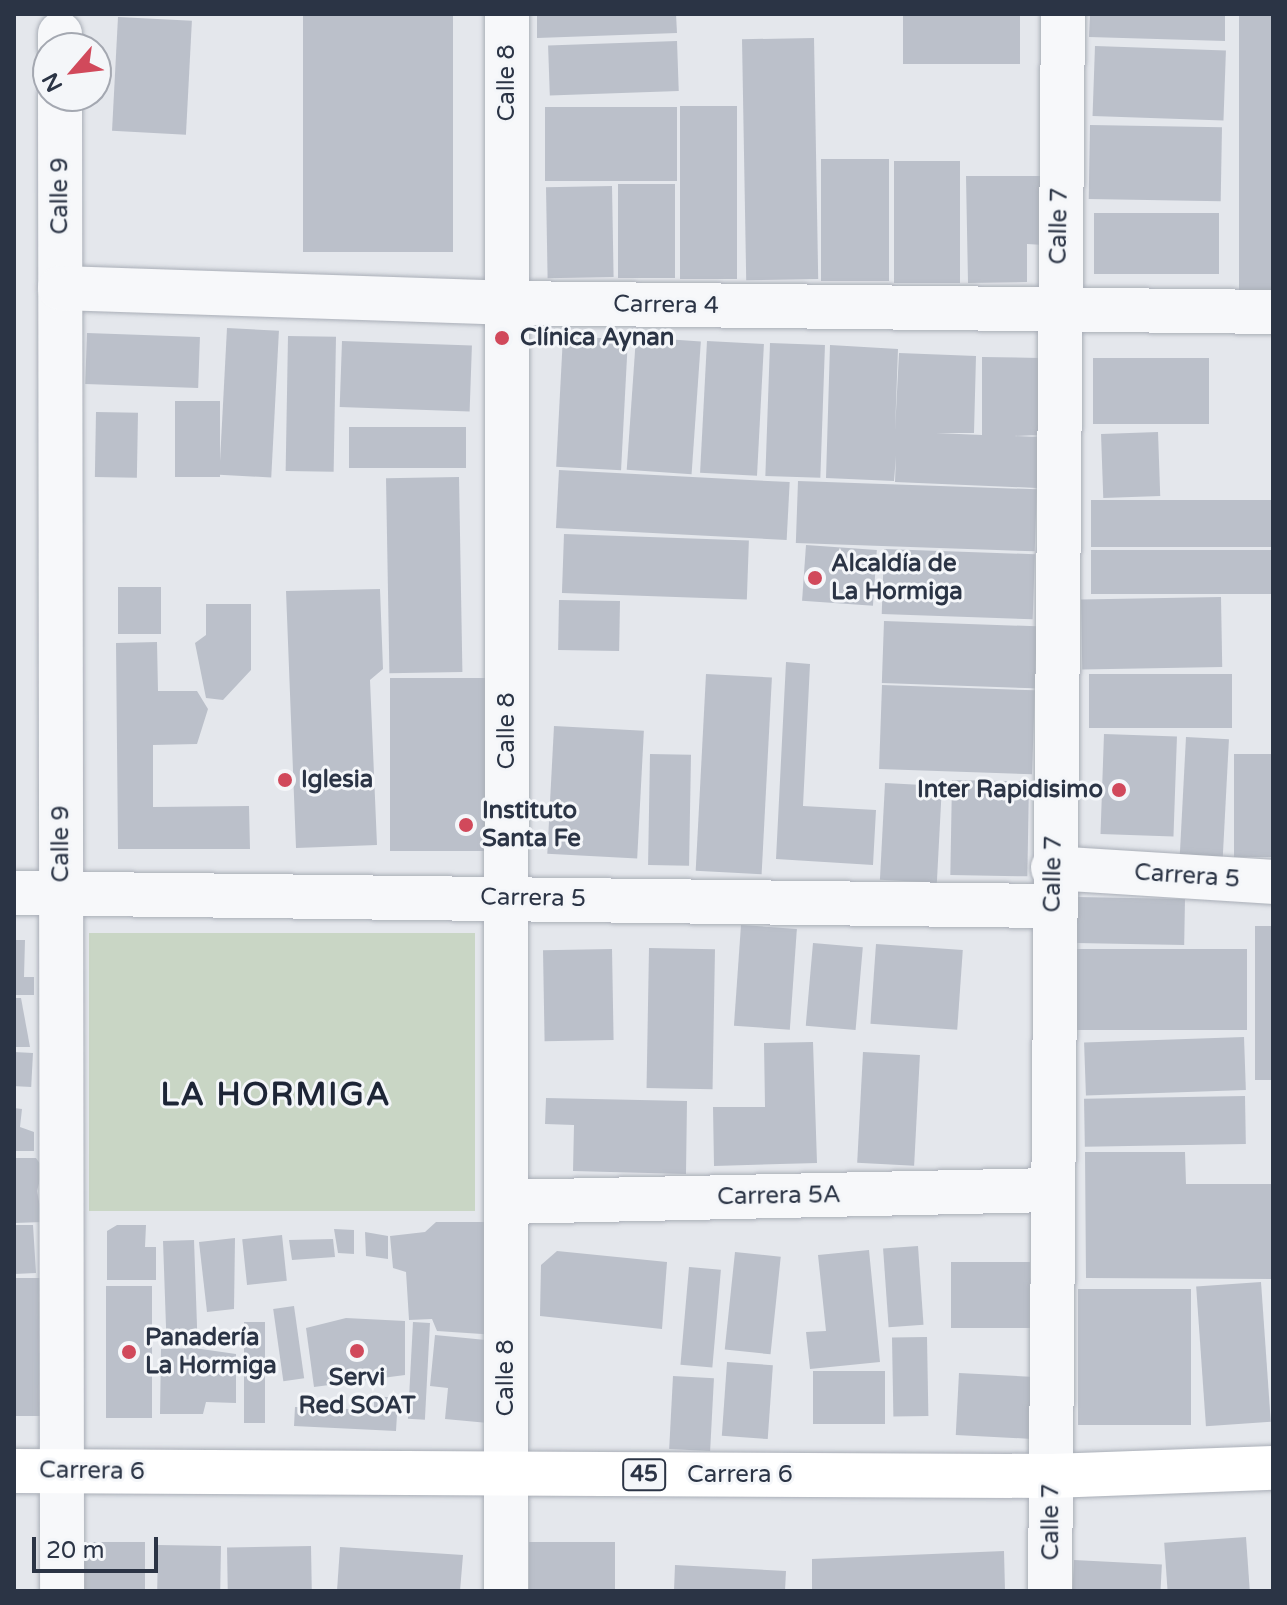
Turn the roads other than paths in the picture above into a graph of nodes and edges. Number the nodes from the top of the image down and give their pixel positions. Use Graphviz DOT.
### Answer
graph roads {
  1 [pos="507,14"];
  2 [pos="1063,14"];
  3 [pos="60,112"];
  4 [pos="60,288"];
  5 [pos="507,303"];
  6 [pos="1057,310"];
  7 [pos="1273,312"];
  8 [pos="1273,882"];
  9 [pos="1053,887"];
  10 [pos="61,892"];
  11 [pos="14,893"];
  12 [pos="507,897"];
  13 [pos="1051,1190"];
  14 [pos="506,1202"];
  15 [pos="1273,1468"];
  16 [pos="14,1471"];
  17 [pos="61,1471"];
  18 [pos="506,1475"];
  19 [pos="1051,1476"];
  20 [pos="62,1591"];
  21 [pos="506,1591"];
  22 [pos="1050,1591"];
  1 -- 5 [label="street, Calle 8"];
  2 -- 6 [label="street, Calle 7"];
  3 -- 4 [label="street, Calle 9"];
  4 -- 5 [label="street, Carrera 4"];
  4 -- 10 [label="street, Calle 9"];
  5 -- 6 [label="street, Carrera 4"];
  5 -- 12 [label="street, Calle 8"];
  6 -- 7 [label="street, Carrera 4"];
  6 -- 9 [label="street, Calle 7"];
  8 -- 9 [label="street, Carrera 5"];
  9 -- 12 [label="street, Carrera 5"];
  9 -- 13 [label="street, Calle 7"];
  10 -- 11 [label="street, Carrera 5"];
  10 -- 12 [label="street, Carrera 5"];
  10 -- 17 [label="street, Calle 9"];
  12 -- 14 [label="street, Calle 8"];
  13 -- 14 [label="street, Carrera 5A"];
  13 -- 19 [label="street, Calle 7"];
  14 -- 18 [label="street, Calle 8"];
  15 -- 19 [label="main road, Carrera 6 / 45"];
  16 -- 17 [label="main road, Carrera 6 / 45"];
  17 -- 18 [label="main road, Carrera 6 / 45"];
  17 -- 20 [label="street, Calle 9"];
  18 -- 19 [label="main road, Carrera 6 / 45"];
  18 -- 21 [label="street, Calle 8"];
  19 -- 22 [label="street, Calle 7"];
}
